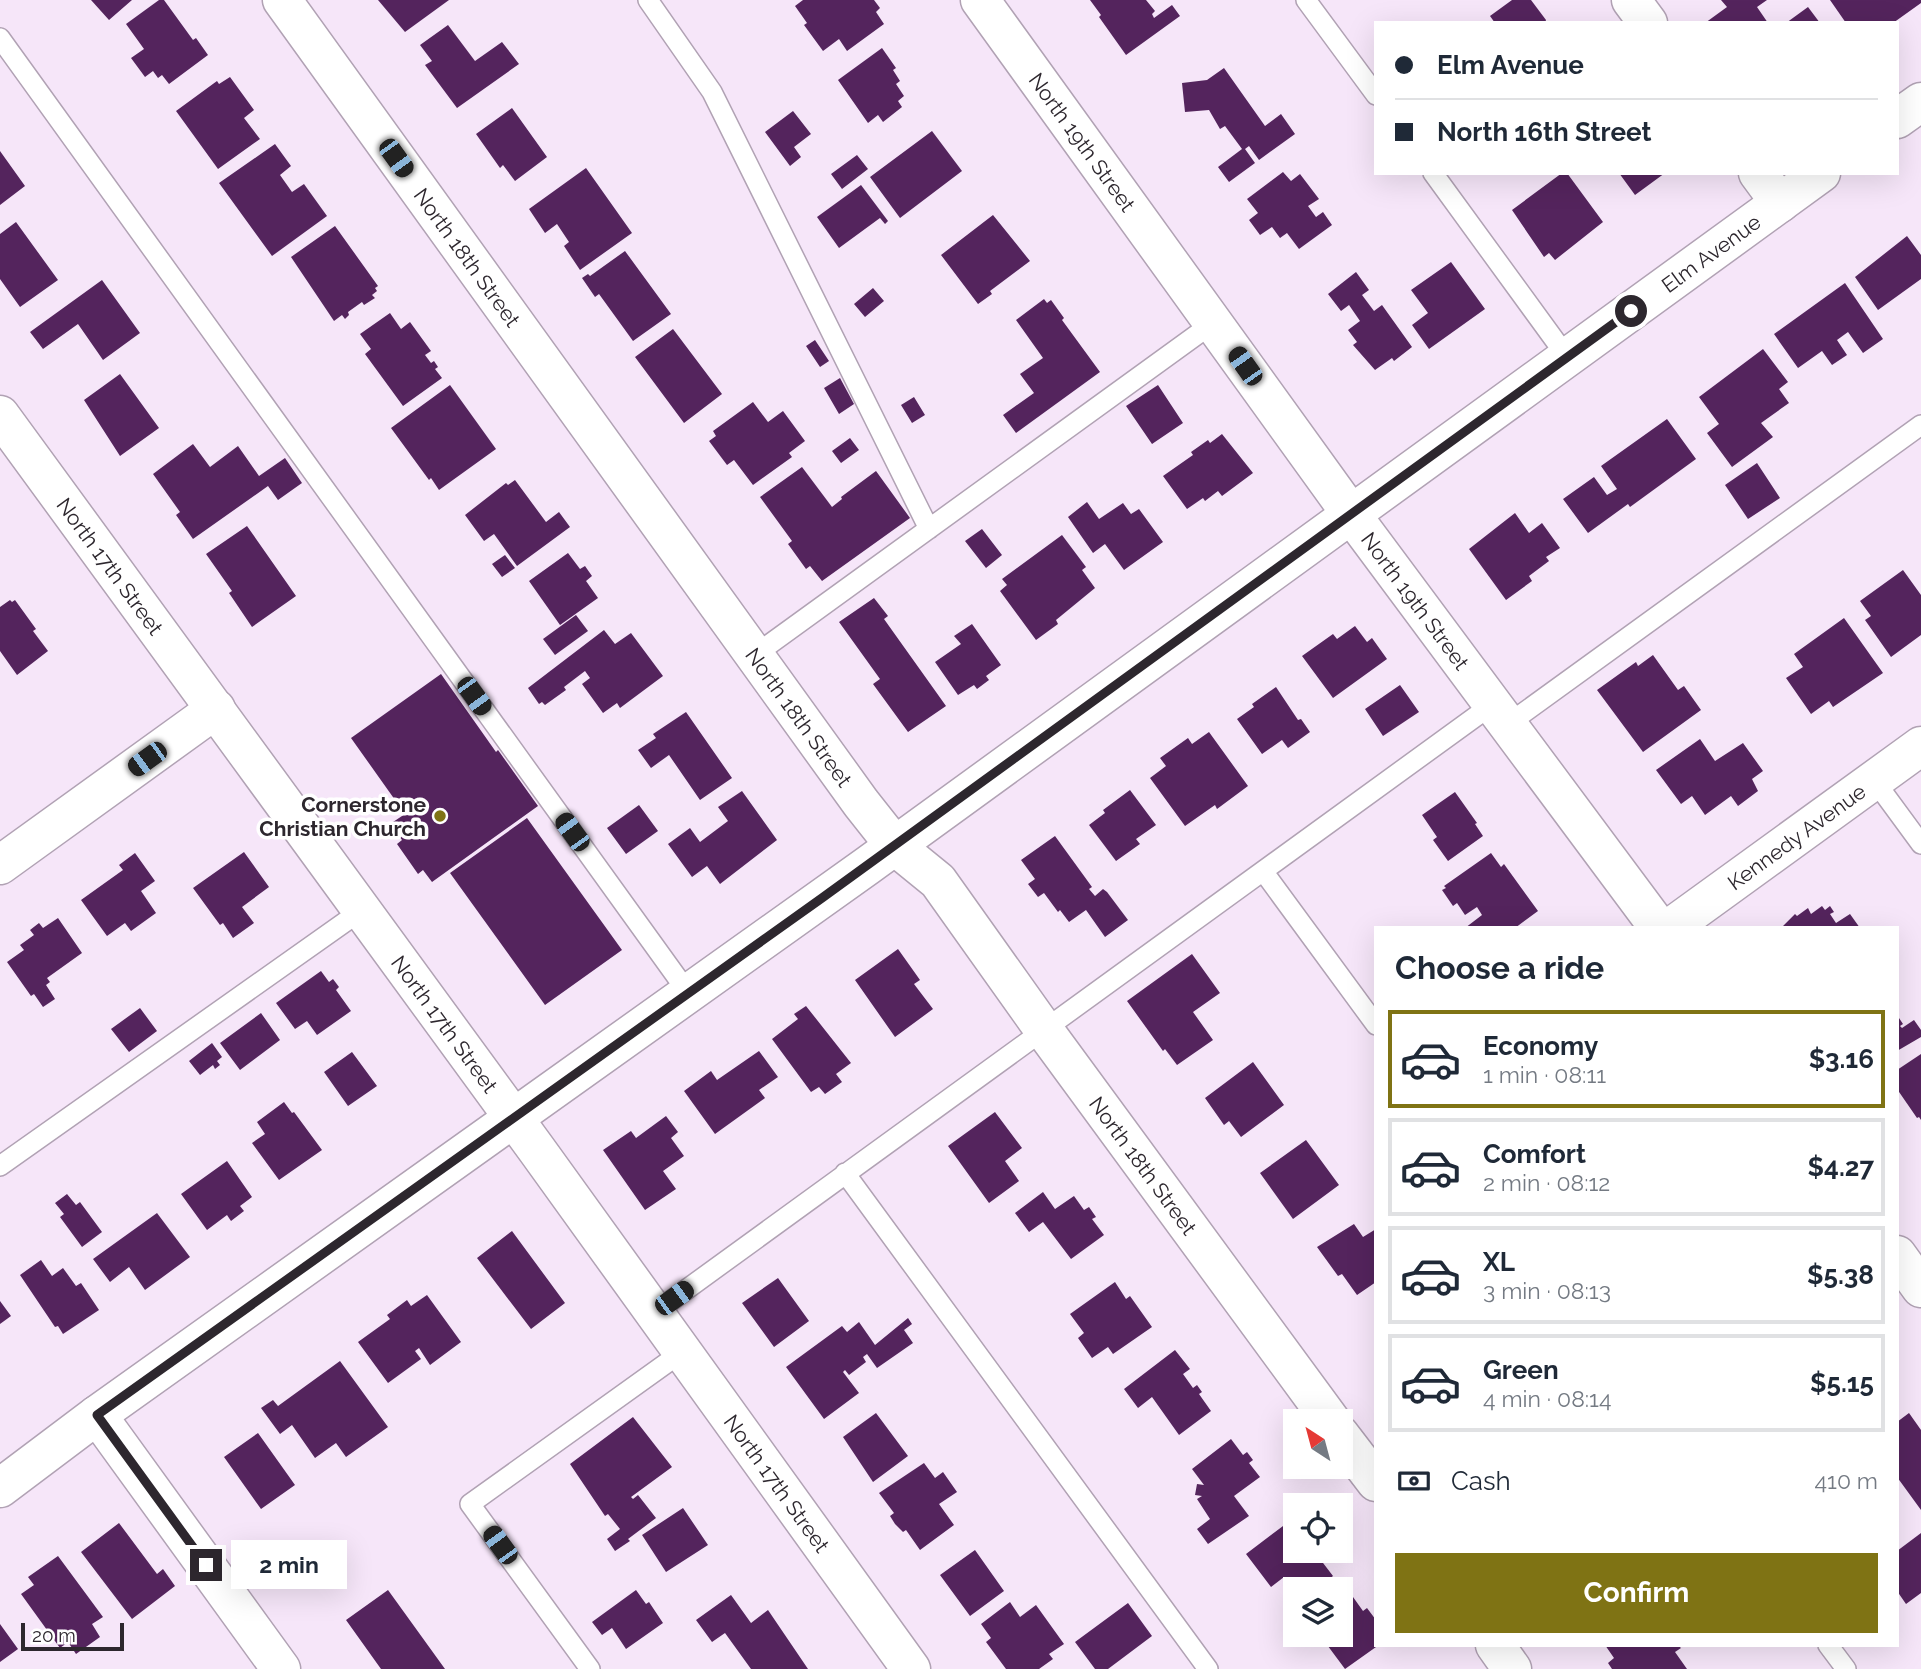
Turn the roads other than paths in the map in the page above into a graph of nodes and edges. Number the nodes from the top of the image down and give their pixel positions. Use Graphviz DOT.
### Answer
graph roads {
  1 [pos="282,0"];
  2 [pos="648,0"];
  3 [pos="980,0"];
  4 [pos="1306,0"];
  5 [pos="1631,0"];
  6 [pos="1647,21"];
  7 [pos="0,38"];
  8 [pos="1374,92"];
  9 [pos="1921,102"];
  10 [pos="1899,118"];
  11 [pos="1434,175"];
  12 [pos="1815,175"];
  13 [pos="1769,188"];
  14 [pos="1213,323"];
  15 [pos="1567,358"];
  16 [pos="0,415"];
  17 [pos="1921,425"];
  18 [pos="1351,514"];
  19 [pos="929,530"];
  20 [pos="755,654"];
  21 [pos="216,709"];
  22 [pos="1501,714"];
  23 [pos="1921,747"];
  24 [pos="1874,780"];
  25 [pos="1921,844"];
  26 [pos="895,846"];
  27 [pos="0,865"];
  28 [pos="1263,871"];
  29 [pos="362,911"];
  30 [pos="1658,926"];
  31 [pos="1673,926"];
  32 [pos="689,994"];
  33 [pos="1374,1022"];
  34 [pos="1044,1030"];
  35 [pos="514,1120"];
  36 [pos="0,1166"];
  37 [pos="845,1174"];
  38 [pos="1899,1258"];
  39 [pos="1921,1287"];
  40 [pos="654,1313"];
  41 [pos="682,1352"];
  42 [pos="1322,1409"];
  43 [pos="97,1415"];
  44 [pos="1353,1452"];
  45 [pos="1374,1479"];
  46 [pos="0,1488"];
  47 [pos="1496,1647"];
  48 [pos="1830,1647"];
  49 [pos="281,1669"];
  50 [pos="590,1669"];
  51 [pos="911,1669"];
  52 [pos="1208,1669"];
  53 [pos="1512,1669"];
  54 [pos="1846,1669"];
  1 -- 20 [label="street, North 18th Street"];
  2 -- 19 [label="lane"];
  3 -- 14 [label="street, North 19th Street"];
  4 -- 8 [label="lane"];
  5 -- 6 [label="street"];
  7 -- 32 [label="lane"];
  9 -- 10 [label="street"];
  11 -- 15 [label="lane"];
  12 -- 13 [label="street, Elm Avenue"];
  13 -- 15 [label="street, Elm Avenue"];
  14 -- 18 [label="street, North 19th Street"];
  14 -- 19 [label="lane"];
  15 -- 18 [label="street, Elm Avenue"];
  16 -- 21 [label="street, North 17th Street"];
  17 -- 22 [label="lane"];
  18 -- 22 [label="street, North 19th Street"];
  18 -- 26 [label="street, Elm Avenue"];
  19 -- 20 [label="lane"];
  20 -- 26 [label="street, North 18th Street"];
  21 -- 27 [label="street"];
  21 -- 29 [label="street, North 17th Street"];
  22 -- 28 [label="lane"];
  22 -- 30 [label="street, North 19th Street"];
  23 -- 24 [label="street, Kennedy Avenue"];
  24 -- 25 [label="lane"];
  24 -- 31 [label="street, Kennedy Avenue"];
  26 -- 32 [label="street, Elm Avenue"];
  26 -- 34 [label="street, North 18th Street"];
  28 -- 33 [label="lane"];
  28 -- 34 [label="lane"];
  29 -- 35 [label="street, North 17th Street"];
  29 -- 36 [label="lane"];
  32 -- 35 [label="street, Elm Avenue"];
  34 -- 37 [label="lane"];
  34 -- 42 [label="street, North 18th Street"];
  35 -- 40 [label="street, North 17th Street"];
  35 -- 43 [label="street, Elm Avenue"];
  37 -- 40 [label="lane"];
  37 -- 52 [label="lane"];
  38 -- 39 [label="street"];
  40 -- 41 [label="street, North 17th Street"];
  41 -- 50 [label="lane"];
  41 -- 51 [label="street, North 17th Street"];
  43 -- 46 [label="street, Elm Avenue"];
  43 -- 49 [label="street"];
  44 -- 45 [label="street"];
  47 -- 53 [label="street"];
  48 -- 54 [label="lane"];
}
